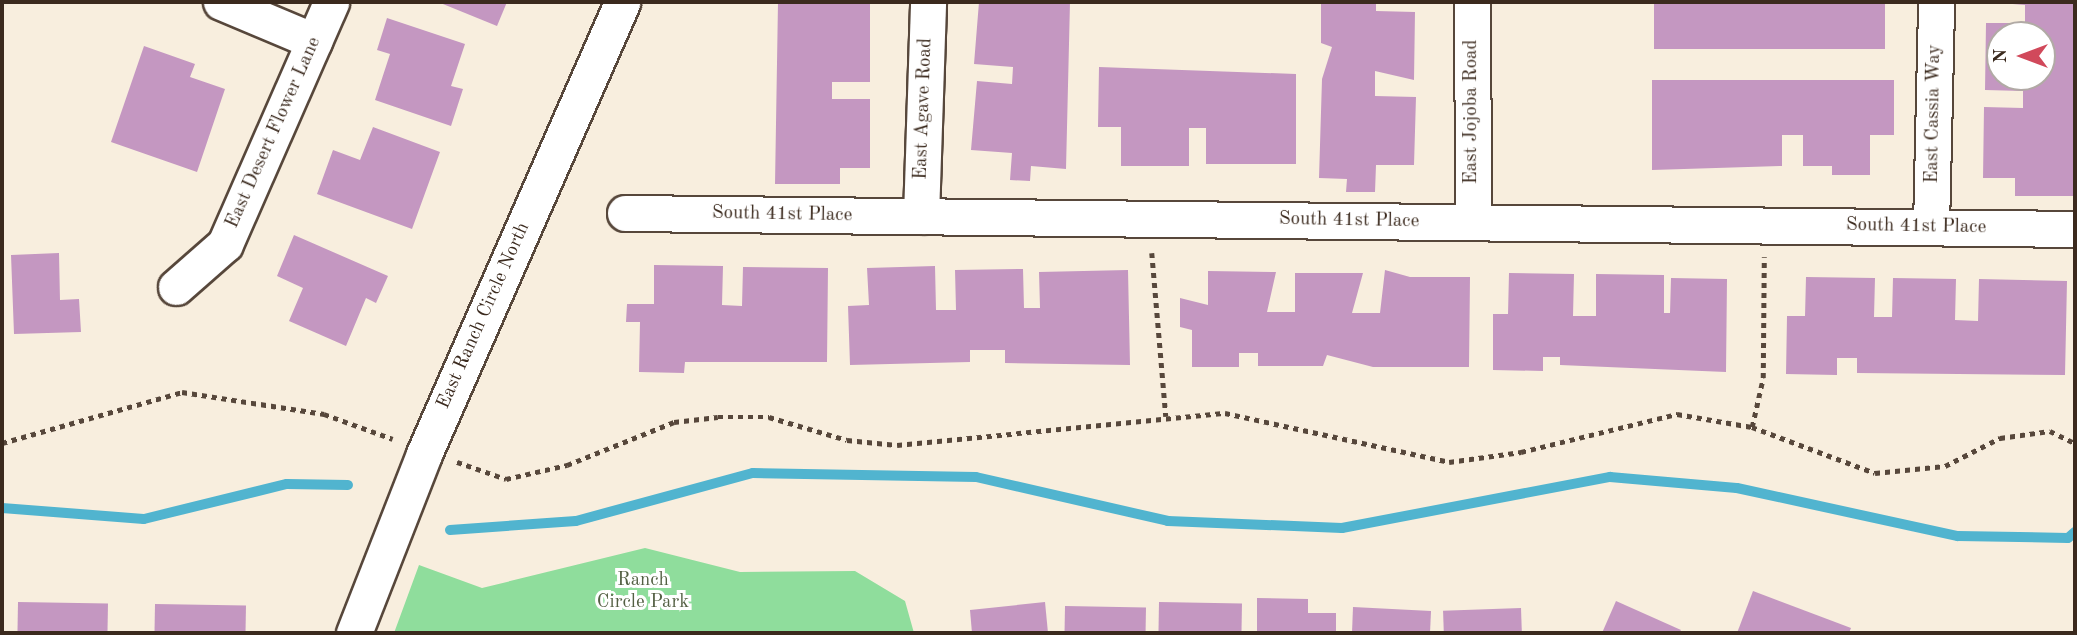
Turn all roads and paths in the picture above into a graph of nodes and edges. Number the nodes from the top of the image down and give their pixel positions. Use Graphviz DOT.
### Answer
graph roads {
  1 [pos="221,2"];
  2 [pos="331,2"];
  3 [pos="622,2"];
  4 [pos="928,2"];
  5 [pos="1472,2"];
  6 [pos="1936,2"];
  7 [pos="314,41"];
  8 [pos="625,213"];
  9 [pos="921,216"];
  10 [pos="1149,219"];
  11 [pos="1473,222"];
  12 [pos="1765,225"];
  13 [pos="1931,227"];
  14 [pos="2073,229"];
  15 [pos="176,287"];
  16 [pos="1166,416"];
  17 [pos="1752,427"];
  18 [pos="2,443"];
  19 [pos="2075,443"];
  20 [pos="424,454"];
  21 [pos="354,633"];
  1 -- 7 [label="street"];
  2 -- 7 [label="street, East Desert Flower Lane"];
  3 -- 20 [label="street, East Ranch Circle North"];
  4 -- 9 [label="street, East Agave Road"];
  5 -- 11 [label="street, East Jojoba Road"];
  6 -- 13 [label="street, East Cassia Way"];
  7 -- 15 [label="street, East Desert Flower Lane"];
  8 -- 9 [label="street, South 41st Place"];
  9 -- 10 [label="street, South 41st Place"];
  10 -- 11 [label="street, South 41st Place"];
  10 -- 16 [label="path"];
  11 -- 12 [label="street, South 41st Place"];
  12 -- 13 [label="street, South 41st Place"];
  12 -- 17 [label="path"];
  13 -- 14 [label="street, South 41st Place"];
  16 -- 17 [label="path"];
  16 -- 20 [label="path"];
  17 -- 19 [label="path"];
  18 -- 20 [label="path"];
  20 -- 21 [label="street, East Ranch Circle North"];
}
